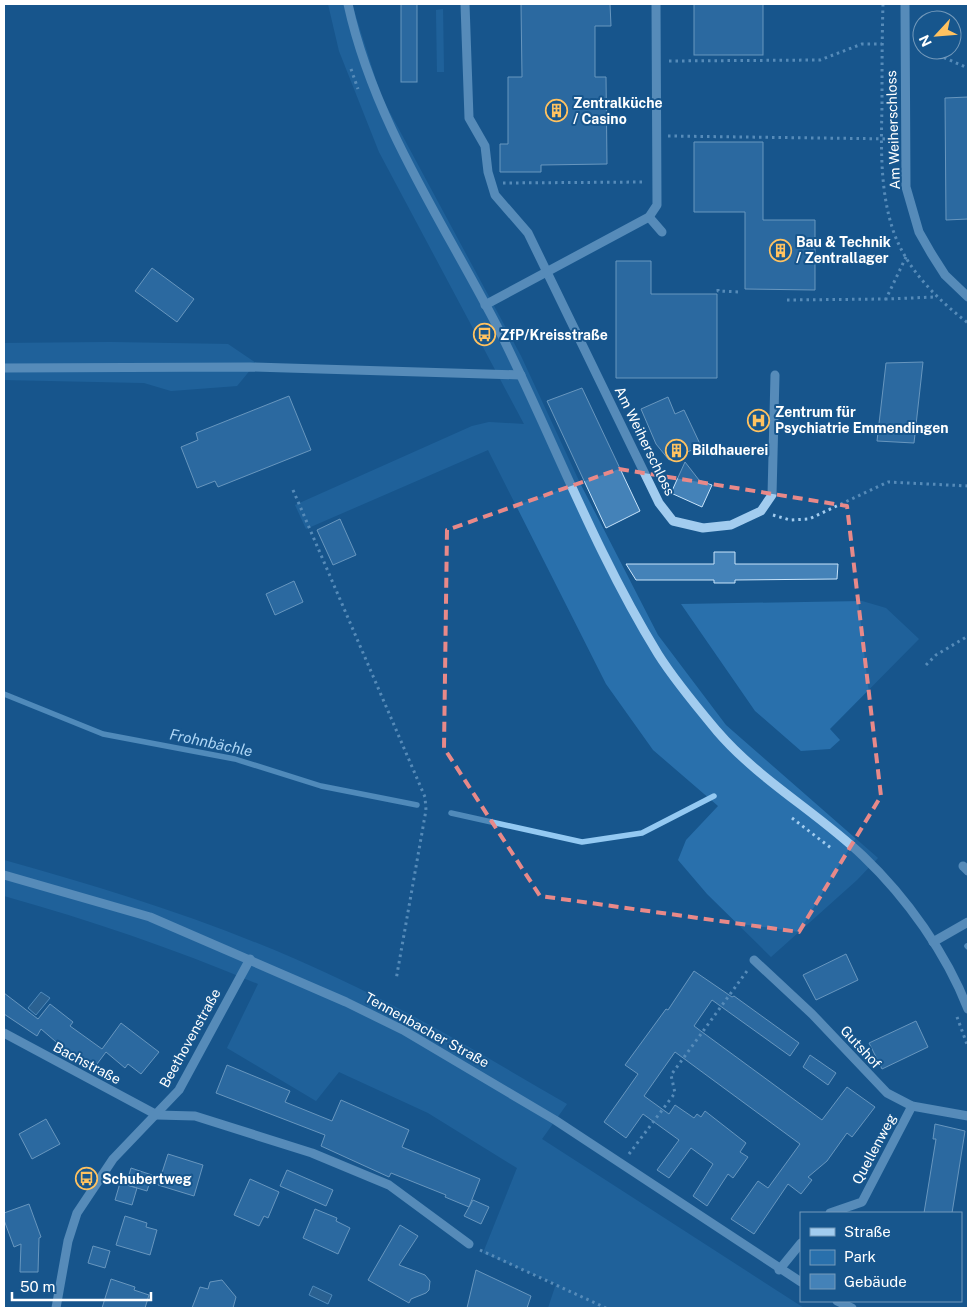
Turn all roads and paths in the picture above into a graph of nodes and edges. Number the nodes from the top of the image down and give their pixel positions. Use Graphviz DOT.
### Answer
graph roads {
  1 [pos="348,4"];
  2 [pos="465,4"];
  3 [pos="656,4"];
  4 [pos="904,4"];
  5 [pos="882,44"];
  6 [pos="949,60"];
  7 [pos="348,61"];
  8 [pos="656,61"];
  9 [pos="968,68"];
  10 [pos="360,94"];
  11 [pos="656,110"];
  12 [pos="666,110"];
  13 [pos="656,136"];
  14 [pos="905,139"];
  15 [pos="657,182"];
  16 [pos="490,184"];
  17 [pos="648,217"];
  18 [pos="662,232"];
  19 [pos="906,256"];
  20 [pos="546,270"];
  21 [pos="718,289"];
  22 [pos="740,292"];
  23 [pos="936,297"];
  24 [pos="968,297"];
  25 [pos="886,298"];
  26 [pos="788,300"];
  27 [pos="485,305"];
  28 [pos="4,368"];
  29 [pos="521,375"];
  30 [pos="775,375"];
  31 [pos="968,486"];
  32 [pos="293,490"];
  33 [pos="761,511"];
  34 [pos="968,636"];
  35 [pos="926,665"];
  36 [pos="791,817"];
  37 [pos="837,853"];
  38 [pos="4,875"];
  39 [pos="968,922"];
  40 [pos="932,942"];
  41 [pos="250,959"];
  42 [pos="754,960"];
  43 [pos="396,980"];
  44 [pos="968,1009"];
  45 [pos="955,1013"];
  46 [pos="4,1033"];
  47 [pos="968,1047"];
  48 [pos="912,1106"];
  49 [pos="157,1115"];
  50 [pos="968,1116"];
  51 [pos="621,1164"];
  52 [pos="833,1212"];
  53 [pos="469,1244"];
  54 [pos="800,1244"];
  55 [pos="779,1270"];
  56 [pos="800,1281"];
  57 [pos="839,1302"];
  58 [pos="56,1308"];
  59 [pos="606,1308"];
  60 [pos="852,1308"];
  1 -- 27 [label="street"];
  2 -- 16 [label="street, Am Weiherschloss"];
  3 -- 8 [label="street"];
  4 -- 14 [label="street, Am Weiherschloss"];
  5 -- 8 [label="path"];
  6 -- 9 [label="path"];
  7 -- 10 [label="path"];
  8 -- 11 [label="street"];
  11 -- 12 [label="street"];
  11 -- 13 [label="street"];
  13 -- 14 [label="path"];
  13 -- 15 [label="street"];
  14 -- 24 [label="street, Am Weiherschloss"];
  15 -- 16 [label="path"];
  15 -- 17 [label="street"];
  16 -- 20 [label="street, Am Weiherschloss"];
  17 -- 18 [label="street"];
  17 -- 20 [label="street"];
  19 -- 25 [label="path"];
  20 -- 27 [label="street"];
  20 -- 33 [label="street, Am Weiherschloss"];
  21 -- 22 [label="path"];
  23 -- 25 [label="path"];
  25 -- 26 [label="path"];
  27 -- 29 [label="street"];
  28 -- 29 [label="street"];
  29 -- 40 [label="street"];
  30 -- 33 [label="street"];
  31 -- 33 [label="path"];
  32 -- 43 [label="path"];
  34 -- 35 [label="path"];
  36 -- 37 [label="path"];
  38 -- 41 [label="street, Tennenbacher Straße"];
  39 -- 40 [label="street"];
  40 -- 44 [label="street"];
  41 -- 49 [label="street, Beethovenstraße"];
  41 -- 51 [label="street, Tennenbacher Straße"];
  42 -- 48 [label="street, Gutshof"];
  42 -- 51 [label="path"];
  45 -- 47 [label="path"];
  46 -- 49 [label="street, Bachstraße"];
  48 -- 50 [label="street, Gutshof"];
  48 -- 52 [label="street, Quellenweg"];
  49 -- 53 [label="street"];
  49 -- 58 [label="street, Beethovenstraße"];
  51 -- 55 [label="street, Tennenbacher Straße"];
  53 -- 59 [label="path"];
  54 -- 55 [label="street"];
  55 -- 56 [label="street, Tennenbacher Straße"];
  57 -- 60 [label="street"];
}
